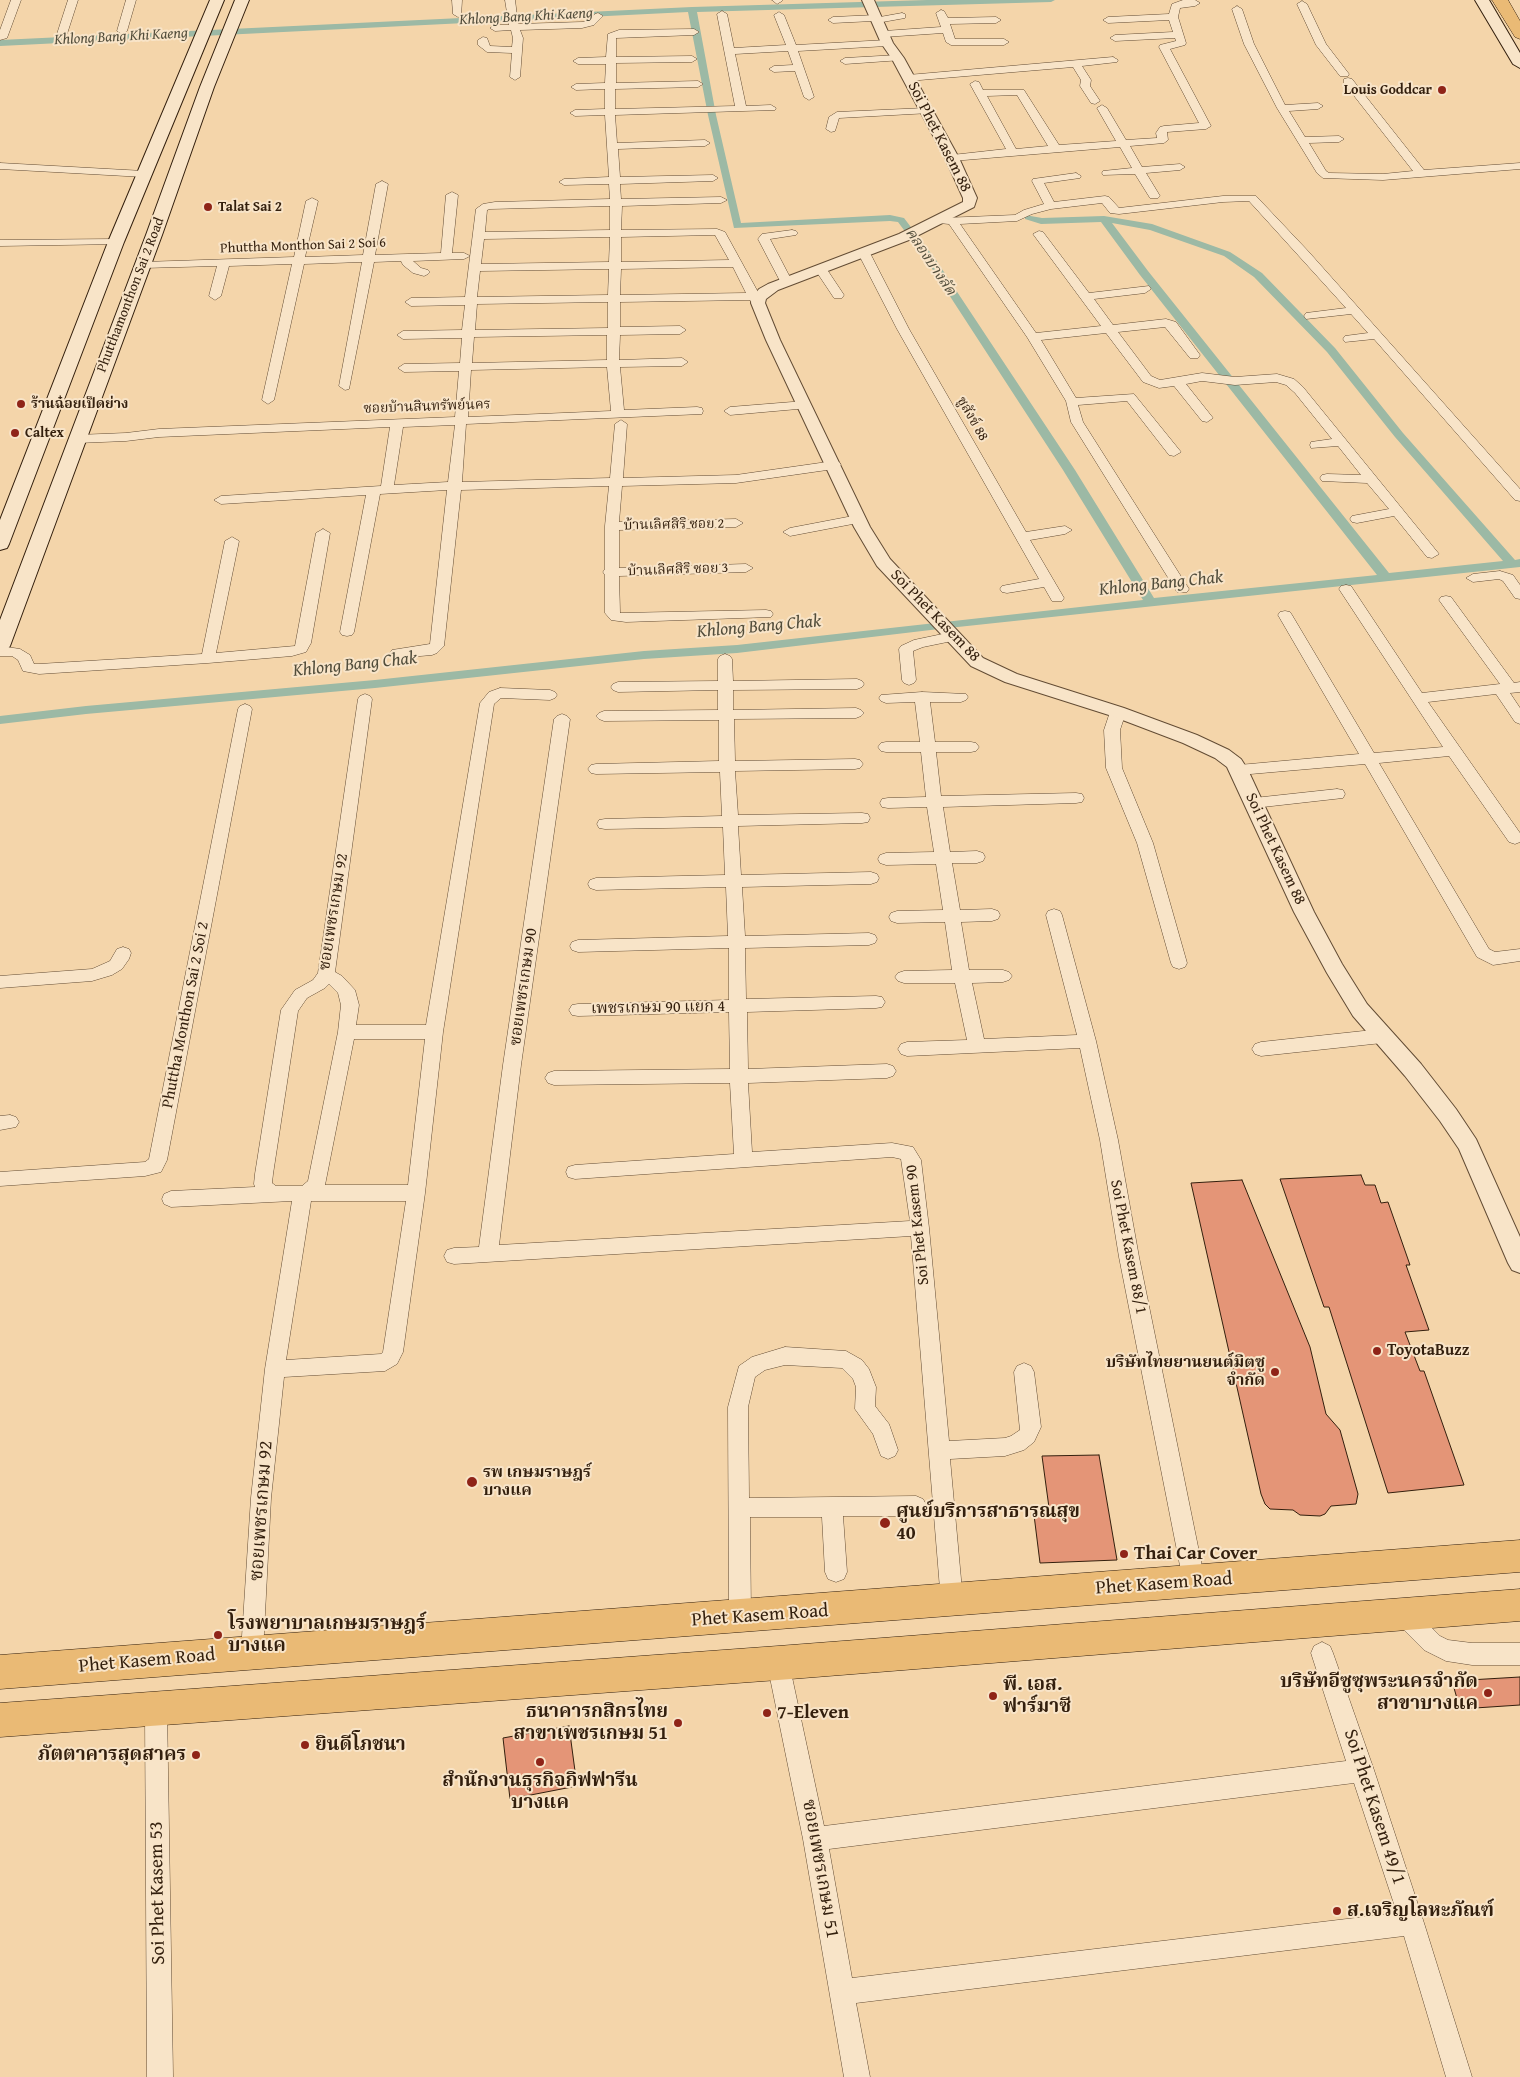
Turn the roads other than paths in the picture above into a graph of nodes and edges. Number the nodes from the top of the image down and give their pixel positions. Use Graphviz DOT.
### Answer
graph roads {
  1 [pos="73,0"];
  2 [pos="130,0"];
  3 [pos="217,0"];
  4 [pos="242,0"];
  5 [pos="457,0"];
  6 [pos="510,0"];
  7 [pos="1482,0"];
  8 [pos="15,3"];
  9 [pos="1195,4"];
  10 [pos="1302,4"];
  11 [pos="0,6"];
  12 [pos="1504,6"];
  13 [pos="872,9"];
  14 [pos="1237,9"];
  15 [pos="458,14"];
  16 [pos="722,14"];
  17 [pos="778,15"];
  18 [pos="598,16"];
  19 [pos="902,16"];
  20 [pos="1172,17"];
  21 [pos="832,20"];
  22 [pos="996,20"];
  23 [pos="1108,20"];
  24 [pos="513,21"];
  25 [pos="944,21"];
  26 [pos="496,28"];
  27 [pos="122,31"];
  28 [pos="2,32"];
  29 [pos="694,32"];
  30 [pos="62,34"];
  31 [pos="1520,34"];
  32 [pos="1178,35"];
  33 [pos="886,38"];
  34 [pos="1115,38"];
  35 [pos="482,40"];
  36 [pos="1004,42"];
  37 [pos="792,48"];
  38 [pos="516,50"];
  39 [pos="730,51"];
  40 [pos="898,58"];
  41 [pos="692,59"];
  42 [pos="1113,60"];
  43 [pos="611,61"];
  44 [pos="845,61"];
  45 [pos="578,62"];
  46 [pos="1075,62"];
  47 [pos="1520,64"];
  48 [pos="799,68"];
  49 [pos="774,69"];
  50 [pos="515,77"];
  51 [pos="908,78"];
  52 [pos="698,84"];
  53 [pos="611,86"];
  54 [pos="576,87"];
  55 [pos="809,97"];
  56 [pos="886,100"];
  57 [pos="1318,106"];
  58 [pos="741,108"];
  59 [pos="771,108"];
  60 [pos="1282,108"];
  61 [pos="926,111"];
  62 [pos="610,112"];
  63 [pos="897,112"];
  64 [pos="575,113"];
  65 [pos="170,115"];
  66 [pos="194,124"];
  67 [pos="831,129"];
  68 [pos="162,133"];
  69 [pos="1339,139"];
  70 [pos="1302,140"];
  71 [pos="705,143"];
  72 [pos="1122,143"];
  73 [pos="612,146"];
  74 [pos="1055,148"];
  75 [pos="1013,152"];
  76 [pos="952,158"];
  77 [pos="0,166"];
  78 [pos="1520,166"];
  79 [pos="1180,168"];
  80 [pos="1138,170"];
  81 [pos="1107,173"];
  82 [pos="144,174"];
  83 [pos="1421,174"];
  84 [pos="1076,176"];
  85 [pos="713,178"];
  86 [pos="615,180"];
  87 [pos="564,182"];
  88 [pos="382,184"];
  89 [pos="1197,193"];
  90 [pos="452,196"];
  91 [pos="1154,196"];
  92 [pos="1136,198"];
  93 [pos="721,200"];
  94 [pos="312,201"];
  95 [pos="616,203"];
  96 [pos="1051,206"];
  97 [pos="963,208"];
  98 [pos="1005,218"];
  99 [pos="946,221"];
  100 [pos="614,233"];
  101 [pos="792,233"];
  102 [pos="1039,234"];
  103 [pos="478,236"];
  104 [pos="116,242"];
  105 [pos="0,243"];
  106 [pos="864,253"];
  107 [pos="464,256"];
  108 [pos="446,257"];
  109 [pos="407,258"];
  110 [pos="368,259"];
  111 [pos="298,261"];
  112 [pos="224,263"];
  113 [pos="735,263"];
  114 [pos="143,265"];
  115 [pos="615,265"];
  116 [pos="474,268"];
  117 [pos="820,268"];
  118 [pos="424,272"];
  119 [pos="786,281"];
  120 [pos="1144,289"];
  121 [pos="214,296"];
  122 [pos="838,296"];
  123 [pos="1086,297"];
  124 [pos="614,298"];
  125 [pos="471,301"];
  126 [pos="757,301"];
  127 [pos="411,302"];
  128 [pos="679,309"];
  129 [pos="1354,310"];
  130 [pos="1310,316"];
  131 [pos="1109,328"];
  132 [pos="614,330"];
  133 [pos="680,330"];
  134 [pos="468,333"];
  135 [pos="403,334"];
  136 [pos="1376,335"];
  137 [pos="1033,337"];
  138 [pos="1349,339"];
  139 [pos="1194,356"];
  140 [pos="682,362"];
  141 [pos="613,363"];
  142 [pos="465,366"];
  143 [pos="404,368"];
  144 [pos="1176,382"];
  145 [pos="345,386"];
  146 [pos="268,400"];
  147 [pos="1072,401"];
  148 [pos="805,405"];
  149 [pos="698,411"];
  150 [pos="730,412"];
  151 [pos="1206,418"];
  152 [pos="619,419"];
  153 [pos="397,422"];
  154 [pos="461,423"];
  155 [pos="80,435"];
  156 [pos="1339,442"];
  157 [pos="1316,445"];
  158 [pos="1174,452"];
  159 [pos="834,465"];
  160 [pos="1328,478"];
  161 [pos="1370,479"];
  162 [pos="616,482"];
  163 [pos="456,486"];
  164 [pos="381,489"];
  165 [pos="1520,497"];
  166 [pos="221,500"];
  167 [pos="1397,512"];
  168 [pos="858,519"];
  169 [pos="1357,519"];
  170 [pos="736,524"];
  171 [pos="612,526"];
  172 [pos="1065,530"];
  173 [pos="790,532"];
  174 [pos="323,533"];
  175 [pos="1022,537"];
  176 [pos="232,541"];
  177 [pos="0,544"];
  178 [pos="1432,554"];
  179 [pos="746,568"];
  180 [pos="610,572"];
  181 [pos="1473,578"];
  182 [pos="1048,582"];
  183 [pos="1346,588"];
  184 [pos="1006,589"];
  185 [pos="1182,589"];
  186 [pos="1520,595"];
  187 [pos="1057,598"];
  188 [pos="1446,600"];
  189 [pos="766,614"];
  190 [pos="1285,615"];
  191 [pos="944,628"];
  192 [pos="347,632"];
  193 [pos="0,646"];
  194 [pos="0,651"];
  195 [pos="397,653"];
  196 [pos="208,658"];
  197 [pos="725,659"];
  198 [pos="908,680"];
  199 [pos="857,684"];
  200 [pos="726,685"];
  201 [pos="618,687"];
  202 [pos="1510,688"];
  203 [pos="550,695"];
  204 [pos="961,697"];
  205 [pos="886,698"];
  206 [pos="922,698"];
  207 [pos="1419,698"];
  208 [pos="365,699"];
  209 [pos="245,709"];
  210 [pos="1118,712"];
  211 [pos="856,713"];
  212 [pos="726,715"];
  213 [pos="604,716"];
  214 [pos="562,719"];
  215 [pos="1520,719"];
  216 [pos="886,746"];
  217 [pos="927,747"];
  218 [pos="971,747"];
  219 [pos="1453,751"];
  220 [pos="1367,758"];
  221 [pos="855,764"];
  222 [pos="727,766"];
  223 [pos="596,769"];
  224 [pos="1239,770"];
  225 [pos="1338,794"];
  226 [pos="1076,798"];
  227 [pos="934,802"];
  228 [pos="888,803"];
  229 [pos="1254,803"];
  230 [pos="862,818"];
  231 [pos="730,821"];
  232 [pos="605,824"];
  233 [pos="1514,838"];
  234 [pos="977,857"];
  235 [pos="944,858"];
  236 [pos="886,859"];
  237 [pos="871,878"];
  238 [pos="734,880"];
  239 [pos="596,884"];
  240 [pos="992,915"];
  241 [pos="1054,915"];
  242 [pos="953,916"];
  243 [pos="897,917"];
  244 [pos="869,939"];
  245 [pos="737,942"];
  246 [pos="578,946"];
  247 [pos="123,953"];
  248 [pos="1520,955"];
  249 [pos="1179,963"];
  250 [pos="326,975"];
  251 [pos="1003,976"];
  252 [pos="962,977"];
  253 [pos="904,978"];
  254 [pos="0,982"];
  255 [pos="876,1002"];
  256 [pos="738,1006"];
  257 [pos="578,1010"];
  258 [pos="347,1032"];
  259 [pos="434,1032"];
  260 [pos="1382,1036"];
  261 [pos="1087,1040"];
  262 [pos="977,1045"];
  263 [pos="907,1049"];
  264 [pos="1261,1049"];
  265 [pos="887,1071"];
  266 [pos="739,1076"];
  267 [pos="554,1078"];
  268 [pos="743,1160"];
  269 [pos="575,1172"];
  270 [pos="0,1179"];
  271 [pos="303,1193"];
  272 [pos="416,1193"];
  273 [pos="273,1194"];
  274 [pos="171,1199"];
  275 [pos="920,1228"];
  276 [pos="488,1254"];
  277 [pos="454,1256"];
  278 [pos="1520,1263"];
  279 [pos="275,1369"];
  280 [pos="1024,1372"];
  281 [pos="888,1450"];
  282 [pos="938,1452"];
  283 [pos="916,1506"];
  284 [pos="832,1507"];
  285 [pos="739,1508"];
  286 [pos="1520,1556"];
  287 [pos="836,1572"];
  288 [pos="1194,1581"];
  289 [pos="952,1601"];
  290 [pos="1520,1605"];
  291 [pos="1471,1608"];
  292 [pos="1520,1611"];
  293 [pos="1403,1614"];
  294 [pos="740,1617"];
  295 [pos="252,1652"];
  296 [pos="1322,1653"];
  297 [pos="1520,1654"];
  298 [pos="778,1663"];
  299 [pos="0,1672"];
  300 [pos="156,1708"];
  301 [pos="0,1720"];
  302 [pos="1362,1770"];
  303 [pos="815,1839"];
  304 [pos="1412,1923"];
  305 [pos="842,1992"];
  306 [pos="160,2077"];
  307 [pos="858,2077"];
  308 [pos="1459,2077"];
  1 -- 30 [label="street"];
  2 -- 27 [label="street"];
  3 -- 65 [label="main road, Phutthamonthon Sai 2 Road"];
  4 -- 66 [label="main road, Phutthamonthon Sai 2 Road"];
  5 -- 15 [label="street"];
  6 -- 24 [label="street"];
  7 -- 47 [label="main road"];
  8 -- 11 [label="street"];
  8 -- 28 [label="street"];
  9 -- 20 [label="street"];
  10 -- 83 [label="street"];
  12 -- 31 [label="main road"];
  13 -- 19 [label="street"];
  13 -- 21 [label="street"];
  13 -- 33 [label="street, Soi Phet Kasem 88"];
  14 -- 60 [label="street"];
  16 -- 39 [label="street"];
  17 -- 37 [label="street"];
  18 -- 24 [label="street"];
  20 -- 23 [label="street"];
  20 -- 32 [label="street"];
  22 -- 25 [label="street"];
  24 -- 26 [label="street"];
  24 -- 38 [label="street"];
  25 -- 33 [label="street"];
  25 -- 36 [label="street"];
  29 -- 43 [label="street"];
  32 -- 34 [label="street"];
  32 -- 72 [label="street"];
  33 -- 37 [label="street"];
  33 -- 40 [label="street, Soi Phet Kasem 88"];
  35 -- 38 [label="street"];
  37 -- 39 [label="street"];
  37 -- 48 [label="street"];
  38 -- 50 [label="street"];
  39 -- 58 [label="street"];
  40 -- 44 [label="street"];
  40 -- 51 [label="street, Soi Phet Kasem 88"];
  41 -- 43 [label="street"];
  42 -- 46 [label="street"];
  43 -- 45 [label="street"];
  43 -- 53 [label="street"];
  46 -- 51 [label="street"];
  46 -- 72 [label="street"];
  48 -- 49 [label="street"];
  48 -- 55 [label="street"];
  51 -- 61 [label="street, Soi Phet Kasem 88"];
  52 -- 53 [label="street"];
  53 -- 54 [label="street"];
  53 -- 62 [label="street"];
  56 -- 63 [label="street"];
  57 -- 60 [label="street"];
  58 -- 59 [label="street"];
  58 -- 62 [label="street"];
  60 -- 70 [label="street"];
  61 -- 63 [label="street"];
  61 -- 76 [label="street, Soi Phet Kasem 88"];
  62 -- 64 [label="street"];
  62 -- 73 [label="street"];
  63 -- 67 [label="street"];
  65 -- 66 [label="main road"];
  65 -- 68 [label="main road, Phutthamonthon Sai 2 Road"];
  66 -- 68 [label="main road"];
  66 -- 114 [label="main road, Phutthamonthon Sai 2 Road"];
  68 -- 82 [label="main road, Phutthamonthon Sai 2 Road"];
  69 -- 70 [label="street"];
  70 -- 83 [label="street"];
  71 -- 73 [label="street"];
  72 -- 74 [label="street"];
  72 -- 80 [label="street"];
  73 -- 86 [label="street"];
  74 -- 75 [label="street"];
  74 -- 75 [label="street"];
  75 -- 76 [label="street"];
  76 -- 97 [label="street, Soi Phet Kasem 88"];
  77 -- 82 [label="street"];
  78 -- 83 [label="street"];
  79 -- 80 [label="street"];
  80 -- 81 [label="street"];
  80 -- 91 [label="street"];
  82 -- 104 [label="main road, Phutthamonthon Sai 2 Road"];
  84 -- 96 [label="street"];
  85 -- 86 [label="street"];
  86 -- 87 [label="street"];
  86 -- 95 [label="street"];
  88 -- 110 [label="street"];
  89 -- 91 [label="street"];
  90 -- 108 [label="street"];
  91 -- 92 [label="street"];
  93 -- 95 [label="street"];
  94 -- 111 [label="street"];
  95 -- 100 [label="street"];
  95 -- 103 [label="street"];
  96 -- 98 [label="street"];
  96 -- 129 [label="street"];
  97 -- 98 [label="street"];
  97 -- 99 [label="street, Soi Phet Kasem 88"];
  98 -- 99 [label="street"];
  99 -- 106 [label="street, Soi Phet Kasem 88"];
  99 -- 137 [label="street"];
  100 -- 103 [label="street"];
  100 -- 113 [label="street"];
  100 -- 115 [label="street"];
  101 -- 119 [label="street"];
  102 -- 123 [label="street"];
  103 -- 116 [label="street"];
  104 -- 105 [label="street"];
  104 -- 177 [label="main road, Phutthamonthon Sai 2 Road"];
  106 -- 117 [label="street, Soi Phet Kasem 88"];
  106 -- 175 [label="street, ชูสังข์ 88"];
  107 -- 108 [label="street, Phuttha Monthon Sai 2 Soi 6"];
  108 -- 109 [label="street, Phuttha Monthon Sai 2 Soi 6"];
  109 -- 110 [label="street, Phuttha Monthon Sai 2 Soi 6"];
  109 -- 118 [label="street"];
  110 -- 111 [label="street, Phuttha Monthon Sai 2 Soi 6"];
  110 -- 145 [label="street"];
  111 -- 112 [label="street, Phuttha Monthon Sai 2 Soi 6"];
  111 -- 146 [label="street"];
  112 -- 114 [label="street, Phuttha Monthon Sai 2 Soi 6"];
  112 -- 121 [label="street"];
  113 -- 115 [label="street"];
  113 -- 126 [label="street"];
  114 -- 155 [label="main road, Phutthamonthon Sai 2 Road"];
  115 -- 116 [label="street"];
  115 -- 124 [label="street"];
  116 -- 125 [label="street"];
  117 -- 119 [label="street, Soi Phet Kasem 88"];
  117 -- 122 [label="street"];
  119 -- 126 [label="street, Soi Phet Kasem 88"];
  120 -- 123 [label="street"];
  123 -- 131 [label="street"];
  124 -- 125 [label="street"];
  124 -- 126 [label="street"];
  124 -- 132 [label="street"];
  125 -- 127 [label="street"];
  125 -- 134 [label="street"];
  126 -- 128 [label="street"];
  126 -- 148 [label="street, Soi Phet Kasem 88"];
  129 -- 130 [label="street"];
  129 -- 136 [label="street"];
  131 -- 137 [label="street"];
  131 -- 139 [label="street"];
  131 -- 144 [label="street"];
  132 -- 133 [label="street"];
  132 -- 134 [label="street"];
  132 -- 141 [label="street"];
  134 -- 135 [label="street"];
  134 -- 142 [label="street"];
  136 -- 138 [label="street"];
  136 -- 165 [label="street"];
  137 -- 147 [label="street"];
  140 -- 141 [label="street"];
  141 -- 142 [label="street"];
  141 -- 152 [label="street"];
  142 -- 143 [label="street"];
  142 -- 154 [label="street"];
  144 -- 151 [label="street"];
  144 -- 156 [label="street"];
  147 -- 158 [label="street"];
  147 -- 185 [label="street"];
  148 -- 150 [label="street"];
  148 -- 159 [label="street, Soi Phet Kasem 88"];
  149 -- 152 [label="street, ซอยบ้านสินทรัพย์นคร"];
  152 -- 154 [label="street, ซอยบ้านสินทรัพย์นคร"];
  152 -- 162 [label="street"];
  153 -- 154 [label="street, ซอยบ้านสินทรัพย์นคร"];
  153 -- 155 [label="street, ซอยบ้านสินทรัพย์นคร"];
  153 -- 164 [label="street"];
  154 -- 163 [label="street"];
  155 -- 193 [label="main road, Phutthamonthon Sai 2 Road"];
  156 -- 157 [label="street"];
  156 -- 161 [label="street"];
  159 -- 162 [label="street"];
  159 -- 168 [label="street, Soi Phet Kasem 88"];
  160 -- 161 [label="street"];
  161 -- 167 [label="street"];
  162 -- 163 [label="street"];
  162 -- 171 [label="street"];
  163 -- 164 [label="street"];
  163 -- 195 [label="street"];
  164 -- 166 [label="street"];
  164 -- 192 [label="street"];
  167 -- 169 [label="street"];
  167 -- 178 [label="street"];
  168 -- 173 [label="street"];
  168 -- 191 [label="street, Soi Phet Kasem 88"];
  170 -- 171 [label="street, บ้านเลิศสิริ ซอย 2"];
  171 -- 180 [label="street"];
  172 -- 175 [label="street"];
  174 -- 196 [label="street"];
  175 -- 182 [label="street, ชูสังข์ 88"];
  176 -- 196 [label="street"];
  179 -- 180 [label="street, บ้านเลิศสิริ ซอย 3"];
  180 -- 189 [label="street"];
  181 -- 186 [label="street"];
  182 -- 184 [label="street"];
  182 -- 187 [label="street, ชูสังข์ 88"];
  183 -- 207 [label="street"];
  188 -- 202 [label="street"];
  190 -- 220 [label="street"];
  191 -- 198 [label="street"];
  191 -- 210 [label="street, Soi Phet Kasem 88"];
  194 -- 196 [label="street"];
  197 -- 200 [label="street"];
  199 -- 200 [label="street"];
  200 -- 201 [label="street"];
  200 -- 212 [label="street"];
  202 -- 207 [label="street"];
  202 -- 215 [label="street"];
  203 -- 259 [label="street"];
  204 -- 206 [label="street"];
  205 -- 206 [label="street"];
  206 -- 217 [label="street"];
  207 -- 219 [label="street"];
  208 -- 250 [label="street, ซอยเพชรเกษม 92"];
  209 -- 270 [label="street, Phuttha Monthon Sai 2 Soi 2"];
  210 -- 224 [label="street, Soi Phet Kasem 88"];
  210 -- 249 [label="street"];
  211 -- 212 [label="street"];
  212 -- 213 [label="street"];
  212 -- 222 [label="street"];
  214 -- 276 [label="street, ซอยเพชรเกษม 90"];
  216 -- 217 [label="street"];
  217 -- 218 [label="street"];
  217 -- 227 [label="street"];
  219 -- 220 [label="street"];
  219 -- 233 [label="street"];
  220 -- 224 [label="street"];
  220 -- 248 [label="street"];
  221 -- 222 [label="street"];
  222 -- 223 [label="street"];
  222 -- 231 [label="street"];
  224 -- 229 [label="street, Soi Phet Kasem 88"];
  225 -- 229 [label="street"];
  226 -- 227 [label="street"];
  227 -- 228 [label="street"];
  227 -- 235 [label="street"];
  229 -- 260 [label="street, Soi Phet Kasem 88"];
  230 -- 231 [label="street"];
  231 -- 232 [label="street"];
  231 -- 238 [label="street"];
  234 -- 235 [label="street"];
  235 -- 236 [label="street"];
  235 -- 242 [label="street"];
  237 -- 238 [label="street"];
  238 -- 239 [label="street"];
  238 -- 245 [label="street"];
  240 -- 242 [label="street"];
  241 -- 261 [label="street, Soi Phet Kasem 88/1"];
  242 -- 243 [label="street"];
  242 -- 252 [label="street"];
  244 -- 245 [label="street"];
  245 -- 246 [label="street"];
  245 -- 256 [label="street"];
  247 -- 254 [label="street"];
  250 -- 258 [label="street"];
  250 -- 273 [label="street, ซอยเพชรเกษม 92"];
  251 -- 252 [label="street"];
  252 -- 253 [label="street"];
  252 -- 262 [label="street"];
  255 -- 256 [label="street, เพชรเกษม 90 แยก 4"];
  256 -- 257 [label="street, เพชรเกษม 90 แยก 4"];
  256 -- 266 [label="street"];
  258 -- 259 [label="street"];
  258 -- 271 [label="street"];
  259 -- 272 [label="street"];
  260 -- 264 [label="street"];
  260 -- 278 [label="street, Soi Phet Kasem 88"];
  261 -- 262 [label="street"];
  261 -- 288 [label="street, Soi Phet Kasem 88/1"];
  262 -- 263 [label="street"];
  265 -- 266 [label="street"];
  266 -- 267 [label="street"];
  266 -- 268 [label="street"];
  268 -- 269 [label="street, Soi Phet Kasem 90"];
  268 -- 275 [label="street, Soi Phet Kasem 90"];
  271 -- 272 [label="street"];
  271 -- 273 [label="street"];
  271 -- 279 [label="street, ซอยเพชรเกษม 92"];
  272 -- 279 [label="street"];
  273 -- 274 [label="street"];
  275 -- 276 [label="street"];
  275 -- 282 [label="street, Soi Phet Kasem 90"];
  276 -- 277 [label="street"];
  279 -- 295 [label="street, ซอยเพชรเกษม 92"];
  280 -- 282 [label="street"];
  281 -- 285 [label="street"];
  282 -- 289 [label="street, Soi Phet Kasem 90"];
  283 -- 284 [label="street"];
  284 -- 285 [label="street"];
  284 -- 287 [label="street"];
  285 -- 294 [label="street"];
  286 -- 288 [label="main road, Phet Kasem Road"];
  288 -- 289 [label="main road, Phet Kasem Road"];
  289 -- 294 [label="main road, Phet Kasem Road"];
  290 -- 291 [label="main road"];
  291 -- 292 [label="main road"];
  291 -- 293 [label="main road"];
  293 -- 297 [label="street"];
  293 -- 298 [label="main road"];
  294 -- 295 [label="main road, Phet Kasem Road"];
  295 -- 299 [label="main road, Phet Kasem Road"];
  296 -- 302 [label="street, Soi Phet Kasem 49/1"];
  298 -- 300 [label="main road"];
  298 -- 303 [label="street, ซอยเพชรเกษม 51"];
  300 -- 301 [label="main road"];
  300 -- 306 [label="street, Soi Phet Kasem 53"];
  302 -- 303 [label="street"];
  302 -- 304 [label="street, Soi Phet Kasem 49/1"];
  303 -- 305 [label="street, ซอยเพชรเกษม 51"];
  304 -- 305 [label="street"];
  304 -- 308 [label="street, Soi Phet Kasem 49/1"];
  305 -- 307 [label="street, ซอยเพชรเกษม 51"];
}
